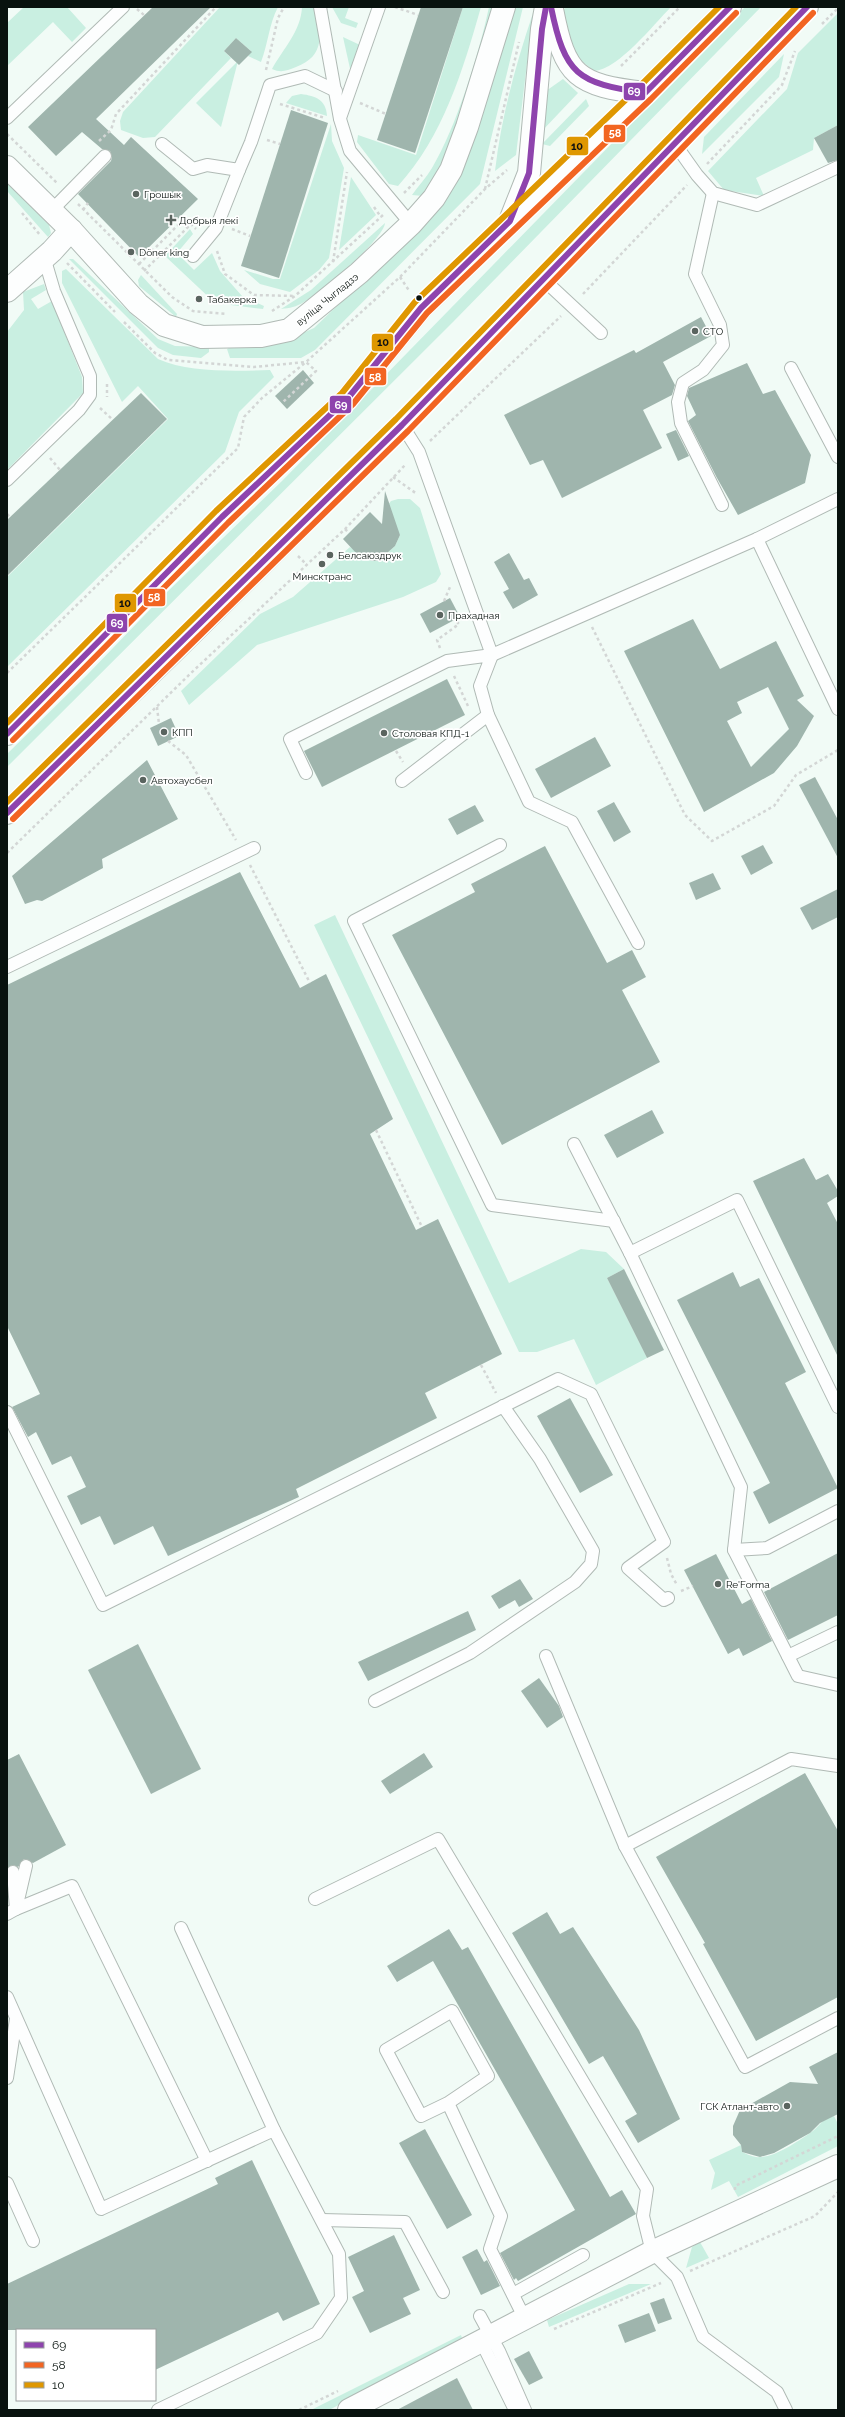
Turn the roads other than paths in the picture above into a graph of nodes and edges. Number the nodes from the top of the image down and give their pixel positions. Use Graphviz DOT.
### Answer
graph roads {
  1 [pos="123,7"];
  2 [pos="320,7"];
  3 [pos="379,7"];
  4 [pos="504,7"];
  5 [pos="546,7"];
  6 [pos="551,7"];
  7 [pos="730,7"];
  8 [pos="807,7"];
  9 [pos="336,91"];
  10 [pos="645,93"];
  11 [pos="7,118"];
  12 [pos="340,119"];
  13 [pos="162,144"];
  14 [pos="674,144"];
  15 [pos="105,156"];
  16 [pos="838,167"];
  17 [pos="7,168"];
  18 [pos="239,170"];
  19 [pos="713,193"];
  20 [pos="51,211"];
  21 [pos="510,221"];
  22 [pos="411,224"];
  23 [pos="71,230"];
  24 [pos="193,256"];
  25 [pos="44,257"];
  26 [pos="544,280"];
  27 [pos="7,291"];
  28 [pos="601,333"];
  29 [pos="791,368"];
  30 [pos="402,425"];
  31 [pos="838,457"];
  32 [pos="7,480"];
  33 [pos="838,498"];
  34 [pos="722,506"];
  35 [pos="757,539"];
  36 [pos="492,655"];
  37 [pos="838,709"];
  38 [pos="488,715"];
  39 [pos="7,734"];
  40 [pos="306,773"];
  41 [pos="402,781"];
  42 [pos="7,813"];
  43 [pos="500,845"];
  44 [pos="254,848"];
  45 [pos="638,942"];
  46 [pos="7,967"];
  47 [pos="574,1144"];
  48 [pos="614,1221"];
  49 [pos="630,1253"];
  50 [pos="503,1406"];
  51 [pos="838,1408"];
  52 [pos="7,1412"];
  53 [pos="838,1511"];
  54 [pos="734,1550"];
  55 [pos="668,1598"];
  56 [pos="838,1632"];
  57 [pos="546,1656"];
  58 [pos="788,1656"];
  59 [pos="838,1685"];
  60 [pos="376,1701"];
  61 [pos="838,1766"];
  62 [pos="625,1846"];
  63 [pos="26,1866"];
  64 [pos="13,1872"];
  65 [pos="315,1899"];
  66 [pos="11,1911"];
  67 [pos="181,1928"];
  68 [pos="7,1997"];
  69 [pos="16,2017"];
  70 [pos="838,2018"];
  71 [pos="7,2078"];
  72 [pos="448,2103"];
  73 [pos="274,2130"];
  74 [pos="207,2161"];
  75 [pos="838,2166"];
  76 [pos="7,2183"];
  77 [pos="322,2220"];
  78 [pos="33,2241"];
  79 [pos="652,2252"];
  80 [pos="583,2255"];
  81 [pos="443,2292"];
  82 [pos="513,2294"];
  83 [pos="480,2316"];
  84 [pos="524,2317"];
  85 [pos="486,2338"];
  86 [pos="158,2410"];
  87 [pos="349,2410"];
  88 [pos="515,2410"];
  89 [pos="525,2410"];
  90 [pos="786,2410"];
  1 -- 11 [label="lane"];
  2 -- 9 [label="lane"];
  3 -- 12 [label="lane"];
  4 -- 22 [label="main road, вуліца Чыгладзэ"];
  5 -- 21 [label="main road"];
  6 -- 10 [label="main road"];
  7 -- 10 [label="main road"];
  8 -- 14 [label="main road"];
  9 -- 12 [label="lane"];
  9 -- 18 [label="lane"];
  10 -- 21 [label="main road"];
  12 -- 22 [label="lane"];
  13 -- 18 [label="lane"];
  14 -- 19 [label="lane"];
  14 -- 26 [label="main road"];
  15 -- 20 [label="lane"];
  16 -- 19 [label="lane"];
  17 -- 20 [label="main road, вуліца Чыгладзэ"];
  18 -- 24 [label="lane"];
  19 -- 34 [label="lane"];
  20 -- 23 [label="main road, вуліца Чыгладзэ"];
  21 -- 39 [label="main road"];
  22 -- 23 [label="main road, вуліца Чыгладзэ"];
  23 -- 25 [label="main road"];
  25 -- 27 [label="main road"];
  25 -- 32 [label="lane"];
  26 -- 28 [label="lane"];
  26 -- 30 [label="main road"];
  29 -- 31 [label="lane"];
  30 -- 36 [label="lane"];
  30 -- 42 [label="main road"];
  33 -- 35 [label="lane"];
  35 -- 36 [label="lane"];
  35 -- 37 [label="lane"];
  36 -- 38 [label="lane"];
  36 -- 40 [label="lane"];
  38 -- 41 [label="lane"];
  38 -- 45 [label="lane"];
  43 -- 48 [label="lane"];
  44 -- 46 [label="lane"];
  47 -- 48 [label="lane"];
  48 -- 49 [label="lane"];
  49 -- 51 [label="lane"];
  49 -- 54 [label="lane"];
  50 -- 52 [label="lane"];
  50 -- 55 [label="lane"];
  50 -- 60 [label="lane"];
  53 -- 54 [label="lane"];
  54 -- 58 [label="lane"];
  56 -- 58 [label="lane"];
  57 -- 62 [label="lane"];
  58 -- 59 [label="lane"];
  61 -- 62 [label="lane"];
  62 -- 70 [label="lane"];
  63 -- 66 [label="lane"];
  64 -- 66 [label="lane"];
  65 -- 79 [label="lane"];
  66 -- 74 [label="lane"];
  67 -- 73 [label="lane"];
  68 -- 69 [label="lane"];
  69 -- 71 [label="lane"];
  69 -- 74 [label="lane"];
  72 -- 72 [label="lane"];
  72 -- 82 [label="lane"];
  73 -- 74 [label="lane"];
  73 -- 77 [label="lane"];
  75 -- 79 [label="main road"];
  76 -- 78 [label="lane"];
  77 -- 81 [label="lane"];
  77 -- 86 [label="lane"];
  79 -- 84 [label="main road"];
  79 -- 90 [label="lane"];
  80 -- 82 [label="lane"];
  82 -- 84 [label="lane"];
  83 -- 85 [label="lane"];
  84 -- 85 [label="main road"];
  85 -- 87 [label="main road"];
  85 -- 88 [label="lane"];
  85 -- 89 [label="lane"];
}
